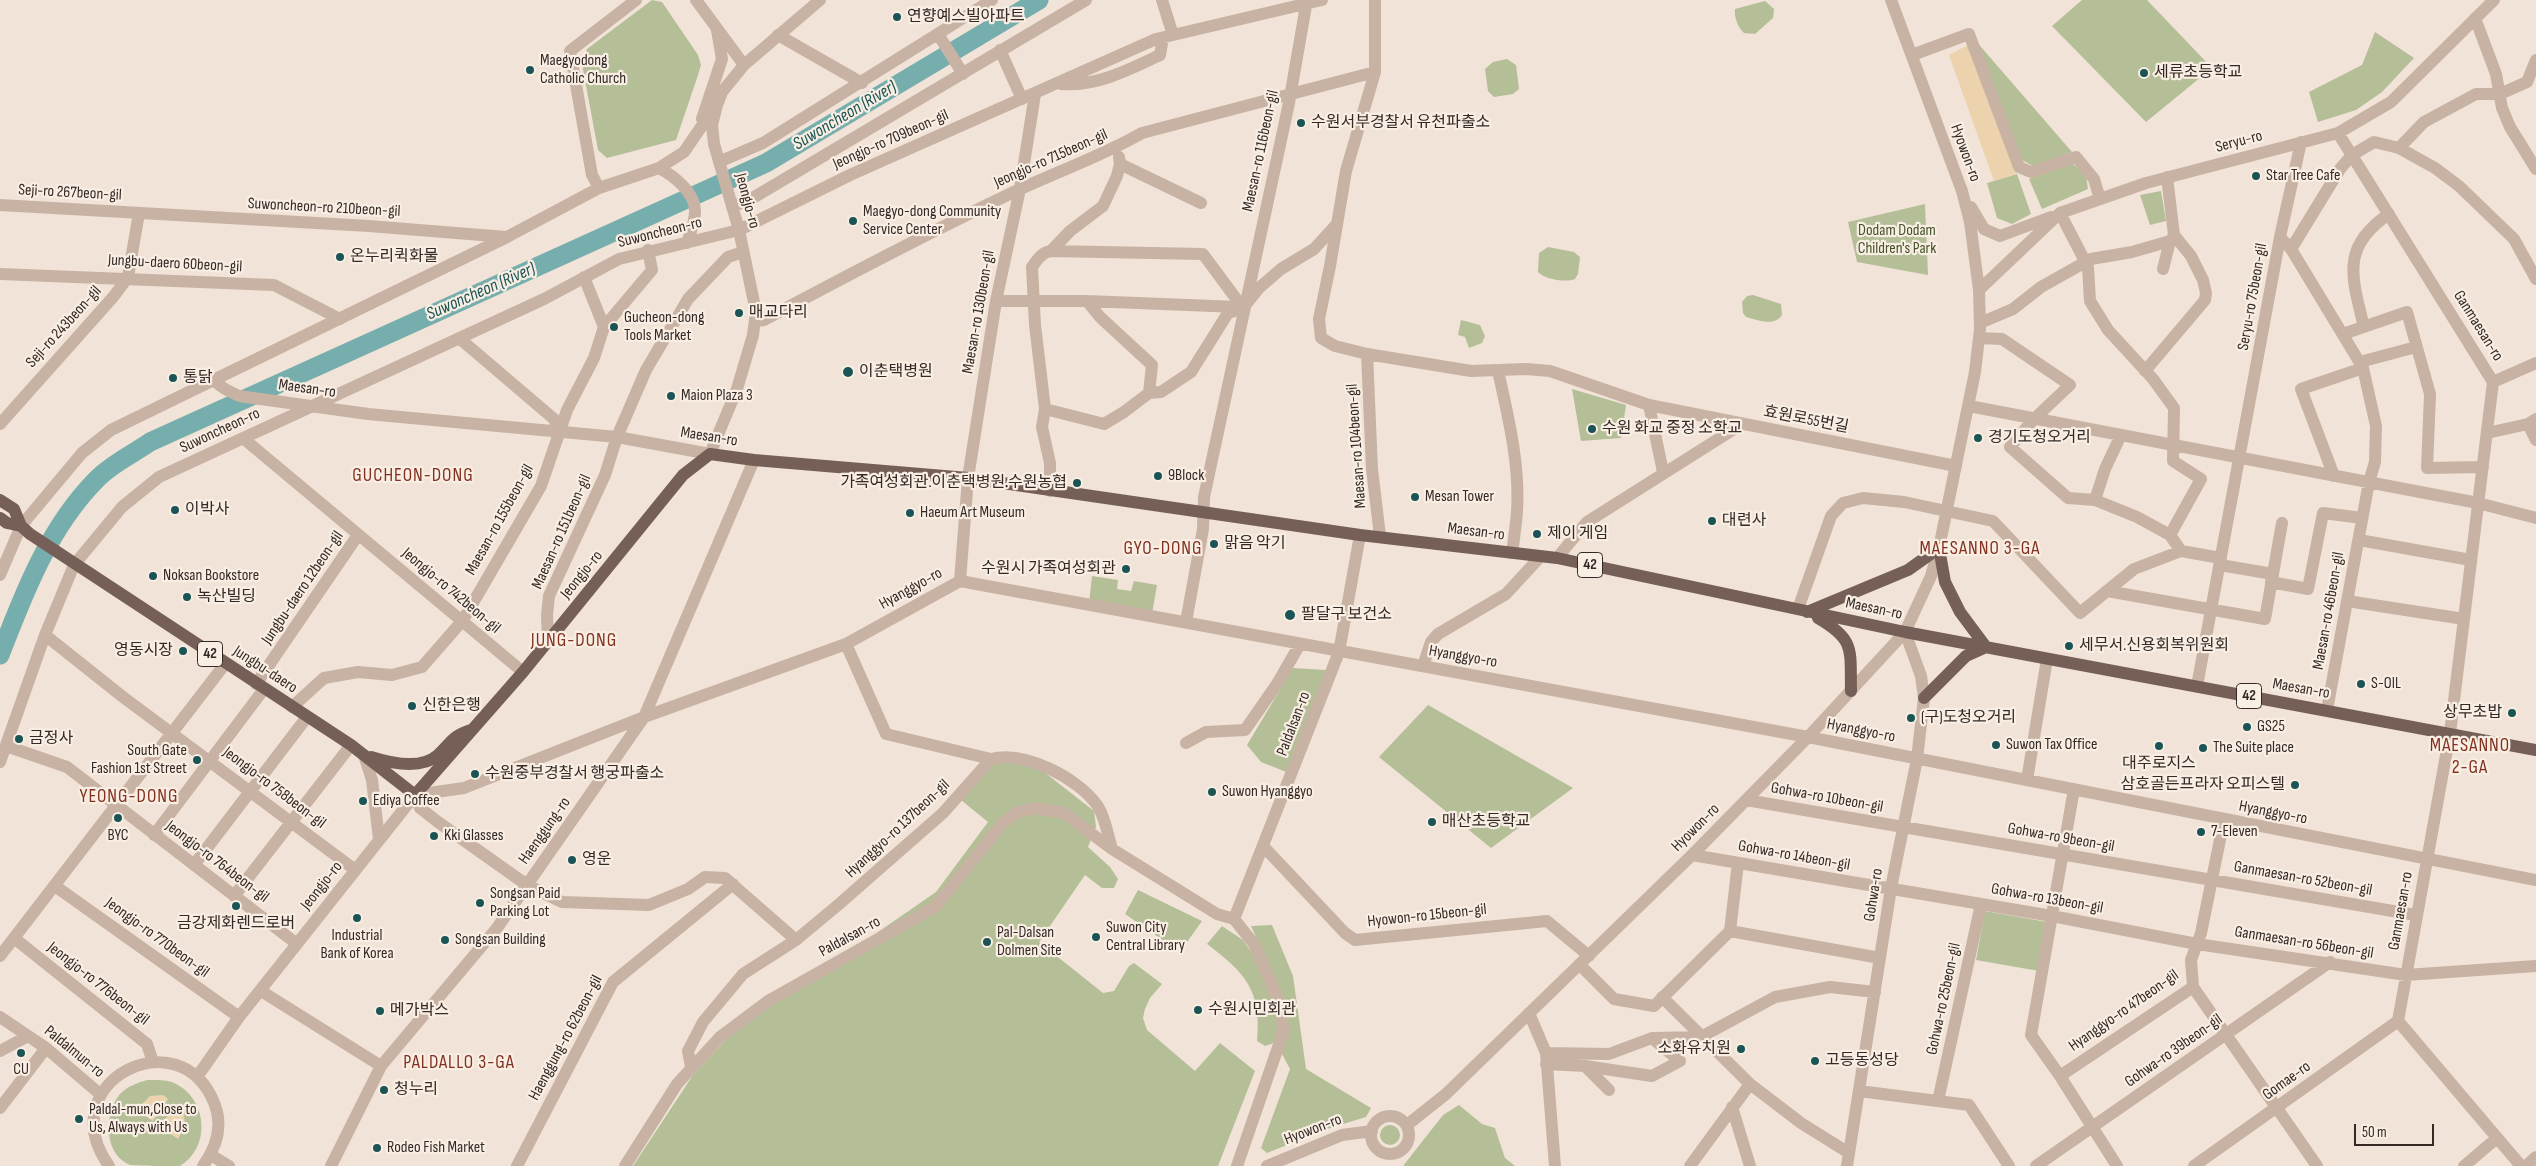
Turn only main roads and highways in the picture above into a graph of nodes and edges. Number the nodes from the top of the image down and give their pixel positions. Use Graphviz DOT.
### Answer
graph roads {
  1 [pos="710,454"];
  2 [pos="0,500"];
  3 [pos="0,518"];
  4 [pos="25,530"];
  5 [pos="1802,610"];
  6 [pos="1986,647"];
  7 [pos="1851,690"];
  8 [pos="1924,698"];
  9 [pos="473,729"];
  10 [pos="2536,750"];
  11 [pos="364,755"];
  12 [pos="415,795"];
  1 -- 5 [label="main road, Maesan-ro / 42"];
  1 -- 9 [label="main road, Jeongjo-ro"];
  2 -- 4 [label="main road, Jungbu-daero / 42"];
  3 -- 4 [label="main road, Jungbu-daero / 42"];
  4 -- 11 [label="main road, Jungbu-daero / 42"];
  5 -- 6 [label="main road, Maesan-ro / 42"];
  5 -- 6 [label="main road"];
  5 -- 7 [label="main road"];
  6 -- 8 [label="main road"];
  6 -- 10 [label="main road, Maesan-ro / 42"];
  9 -- 11 [label="main road"];
  9 -- 12 [label="main road, Jeongjo-ro"];
  11 -- 12 [label="main road, Jungbu-daero / 42"];
}
